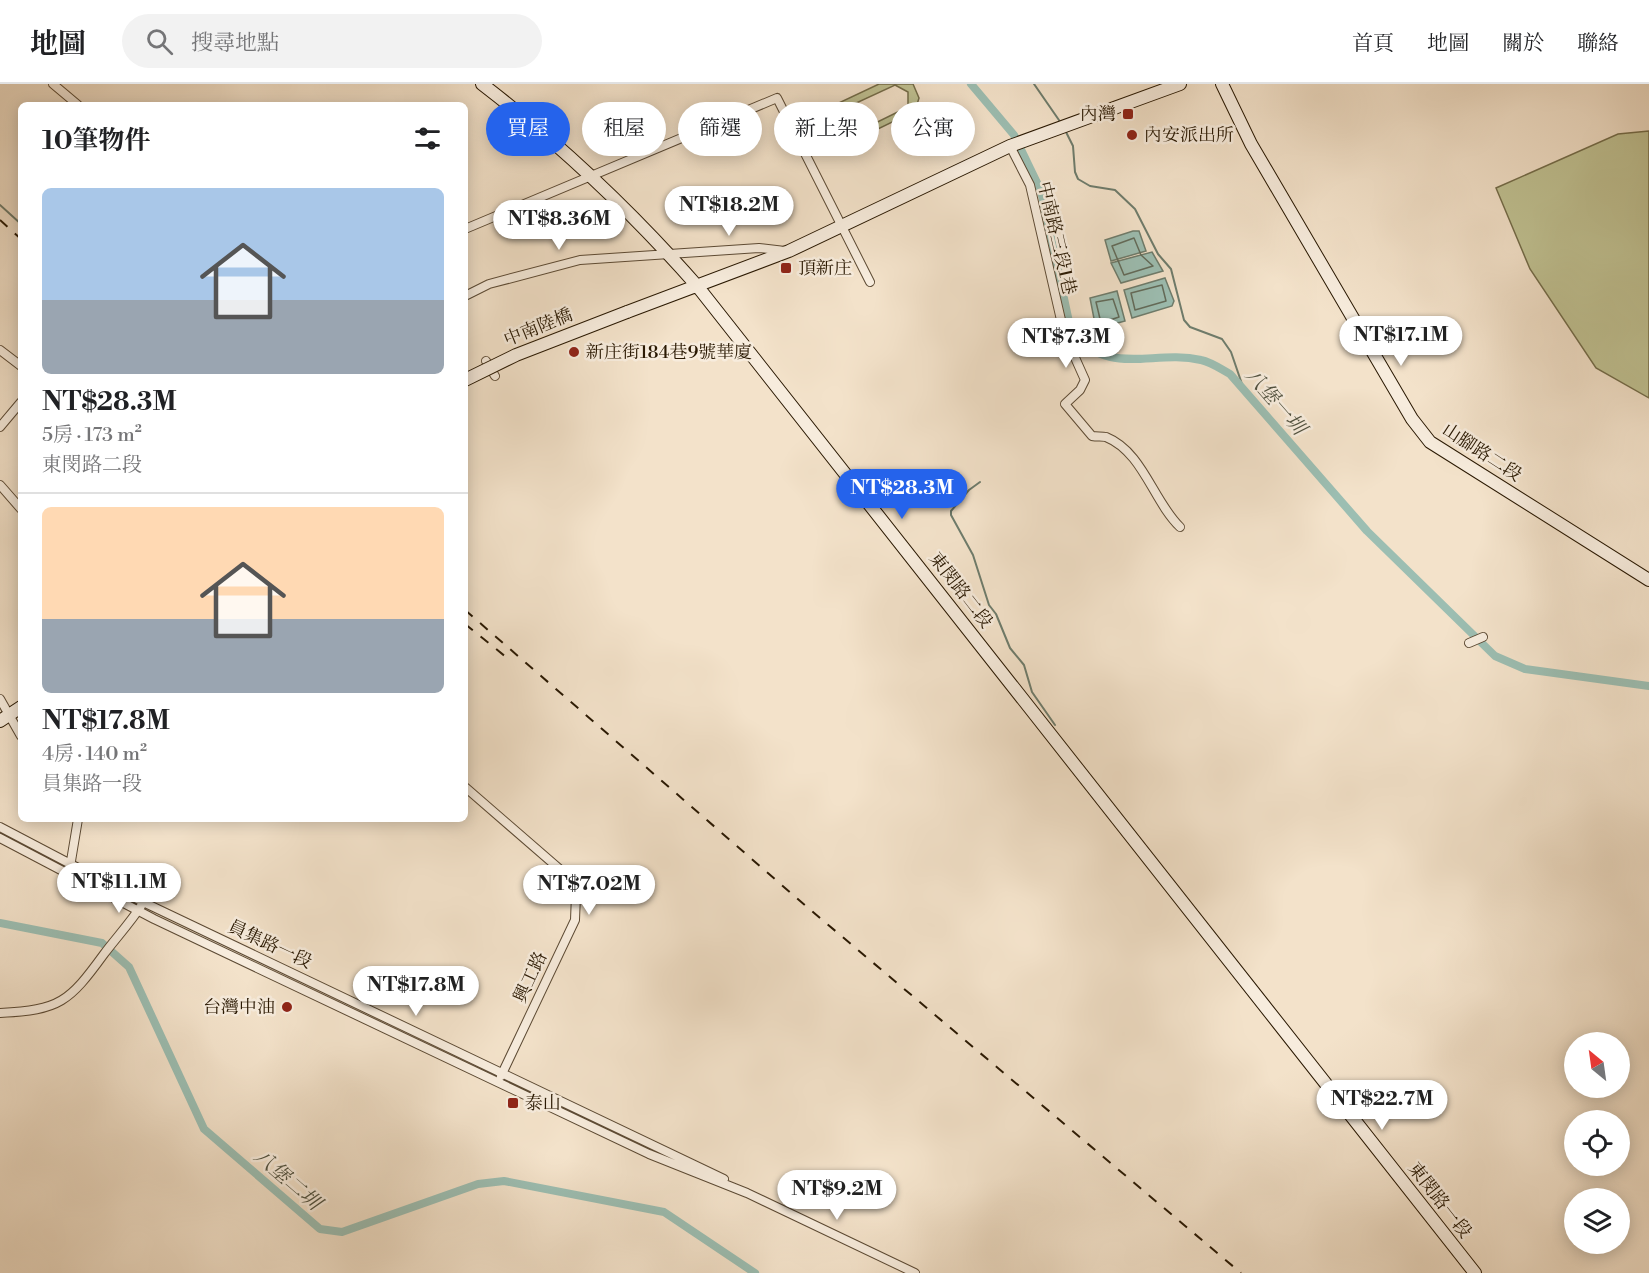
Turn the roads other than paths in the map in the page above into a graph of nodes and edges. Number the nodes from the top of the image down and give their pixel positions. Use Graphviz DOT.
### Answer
graph roads {
  1 [pos="53,84"];
  2 [pos="482,84"];
  3 [pos="1180,84"];
  4 [pos="1222,84"];
  5 [pos="74,102"];
  6 [pos="1010,146"];
  7 [pos="589,177"];
  8 [pos="842,226"];
  9 [pos="468,228"];
  10 [pos="789,251"];
  11 [pos="669,254"];
  12 [pos="870,282"];
  13 [pos="698,287"];
  14 [pos="468,295"];
  15 [pos="0,350"];
  16 [pos="486,361"];
  17 [pos="18,364"];
  18 [pos="495,376"];
  19 [pos="468,379"];
  20 [pos="18,406"];
  21 [pos="0,427"];
  22 [pos="0,485"];
  23 [pos="18,506"];
  24 [pos="1180,527"];
  25 [pos="1649,580"];
  26 [pos="1483,637"];
  27 [pos="1469,643"];
  28 [pos="0,699"];
  29 [pos="12,713"];
  30 [pos="18,728"];
  31 [pos="468,790"];
  32 [pos="77,822"];
  33 [pos="0,827"];
  34 [pos="0,838"];
  35 [pos="69,869"];
  36 [pos="141,906"];
  37 [pos="285,970"];
  38 [pos="281,979"];
  39 [pos="1266,1008"];
  40 [pos="0,1013"];
  41 [pos="500,1077"];
  42 [pos="915,1273"];
  43 [pos="1475,1273"];
  1 -- 5 [label="street"];
  2 -- 7 [label="main road, 東閔路二段"];
  3 -- 6 [label="main road, 中南陸橋"];
  4 -- 25 [label="main road, 山腳路二段"];
  6 -- 8 [label="main road, 中南陸橋"];
  6 -- 24 [label="street, 中南路三段1巷"];
  7 -- 8 [label="street"];
  7 -- 9 [label="street"];
  7 -- 11 [label="main road, 東閔路二段"];
  8 -- 10 [label="main road, 中南陸橋"];
  8 -- 12 [label="street"];
  10 -- 11 [label="street"];
  10 -- 13 [label="main road, 中南陸橋"];
  11 -- 13 [label="main road, 東閔路二段"];
  11 -- 14 [label="street"];
  13 -- 19 [label="main road, 中南陸橋, bridge"];
  13 -- 39 [label="main road, 東閔路二段"];
  15 -- 17 [label="street"];
  16 -- 18 [label="street"];
  20 -- 21 [label="street"];
  22 -- 23 [label="street"];
  26 -- 27 [label="street"];
  28 -- 29 [label="street"];
  29 -- 30 [label="street"];
  31 -- 41 [label="street, 興工路"];
  32 -- 35 [label="street"];
  33 -- 35 [label="street"];
  34 -- 35 [label="street"];
  35 -- 36 [label="street, 員集路一段"];
  36 -- 37 [label="street, 員集路一段"];
  36 -- 38 [label="street, 員集路一段"];
  36 -- 40 [label="street"];
  37 -- 38 [label="street"];
  37 -- 41 [label="street, 員集路一段"];
  38 -- 41 [label="street, 員集路一段"];
  39 -- 43 [label="main road, 東閔路一段"];
  41 -- 42 [label="street, 員集路一段"];
}
